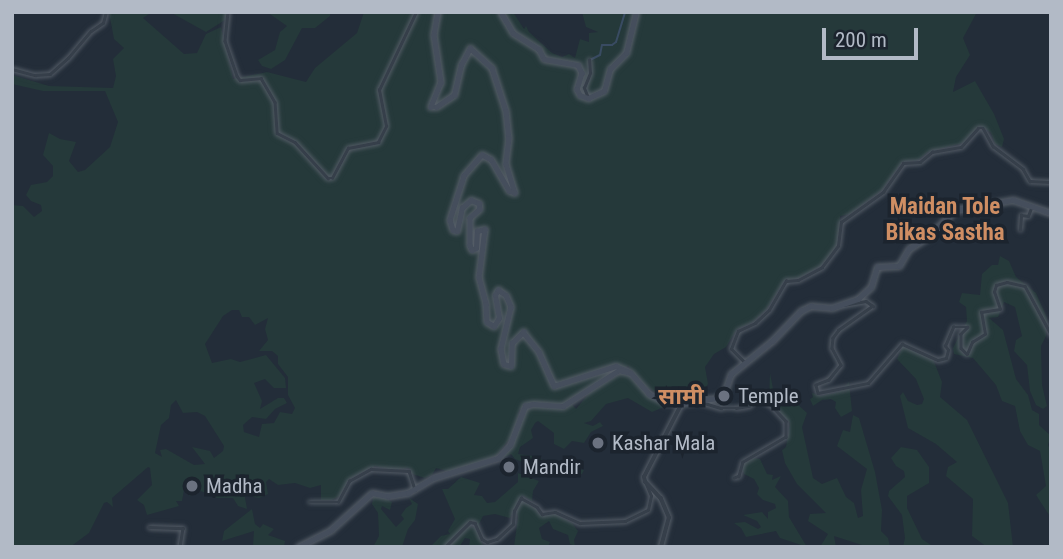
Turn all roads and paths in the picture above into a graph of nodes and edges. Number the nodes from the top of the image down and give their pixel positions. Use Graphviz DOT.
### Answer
graph roads {
  1 [pos="106,12"];
  2 [pos="228,12"];
  3 [pos="416,12"];
  4 [pos="438,12"];
  5 [pos="501,12"];
  6 [pos="636,12"];
  7 [pos="589,60"];
  8 [pos="12,69"];
  9 [pos="588,98"];
  10 [pos="1051,182"];
  11 [pos="1032,205"];
  12 [pos="1051,213"];
  13 [pos="1020,230"];
  14 [pos="842,305"];
  15 [pos="1051,334"];
  16 [pos="744,362"];
  17 [pos="628,371"];
  18 [pos="694,401"];
  19 [pos="682,403"];
  20 [pos="734,478"];
  21 [pos="645,482"];
  22 [pos="415,490"];
  23 [pos="309,502"];
  24 [pos="149,527"];
  25 [pos="180,547"];
  26 [pos="298,547"];
  27 [pos="445,547"];
  28 [pos="662,547"];
  1 -- 8 [label="street"];
  2 -- 3 [label="street"];
  4 -- 17 [label="main road"];
  5 -- 9 [label="main road"];
  6 -- 9 [label="main road"];
  7 -- 9 [label="street"];
  10 -- 16 [label="street"];
  11 -- 12 [label="main road"];
  11 -- 13 [label="street"];
  11 -- 14 [label="main road"];
  14 -- 15 [label="street"];
  14 -- 16 [label="main road"];
  16 -- 18 [label="main road"];
  17 -- 19 [label="main road"];
  17 -- 22 [label="main road"];
  18 -- 19 [label="main road"];
  18 -- 20 [label="street"];
  19 -- 21 [label="street"];
  21 -- 27 [label="street"];
  21 -- 28 [label="street"];
  22 -- 23 [label="street"];
  22 -- 26 [label="main road"];
  24 -- 25 [label="street"];
}
